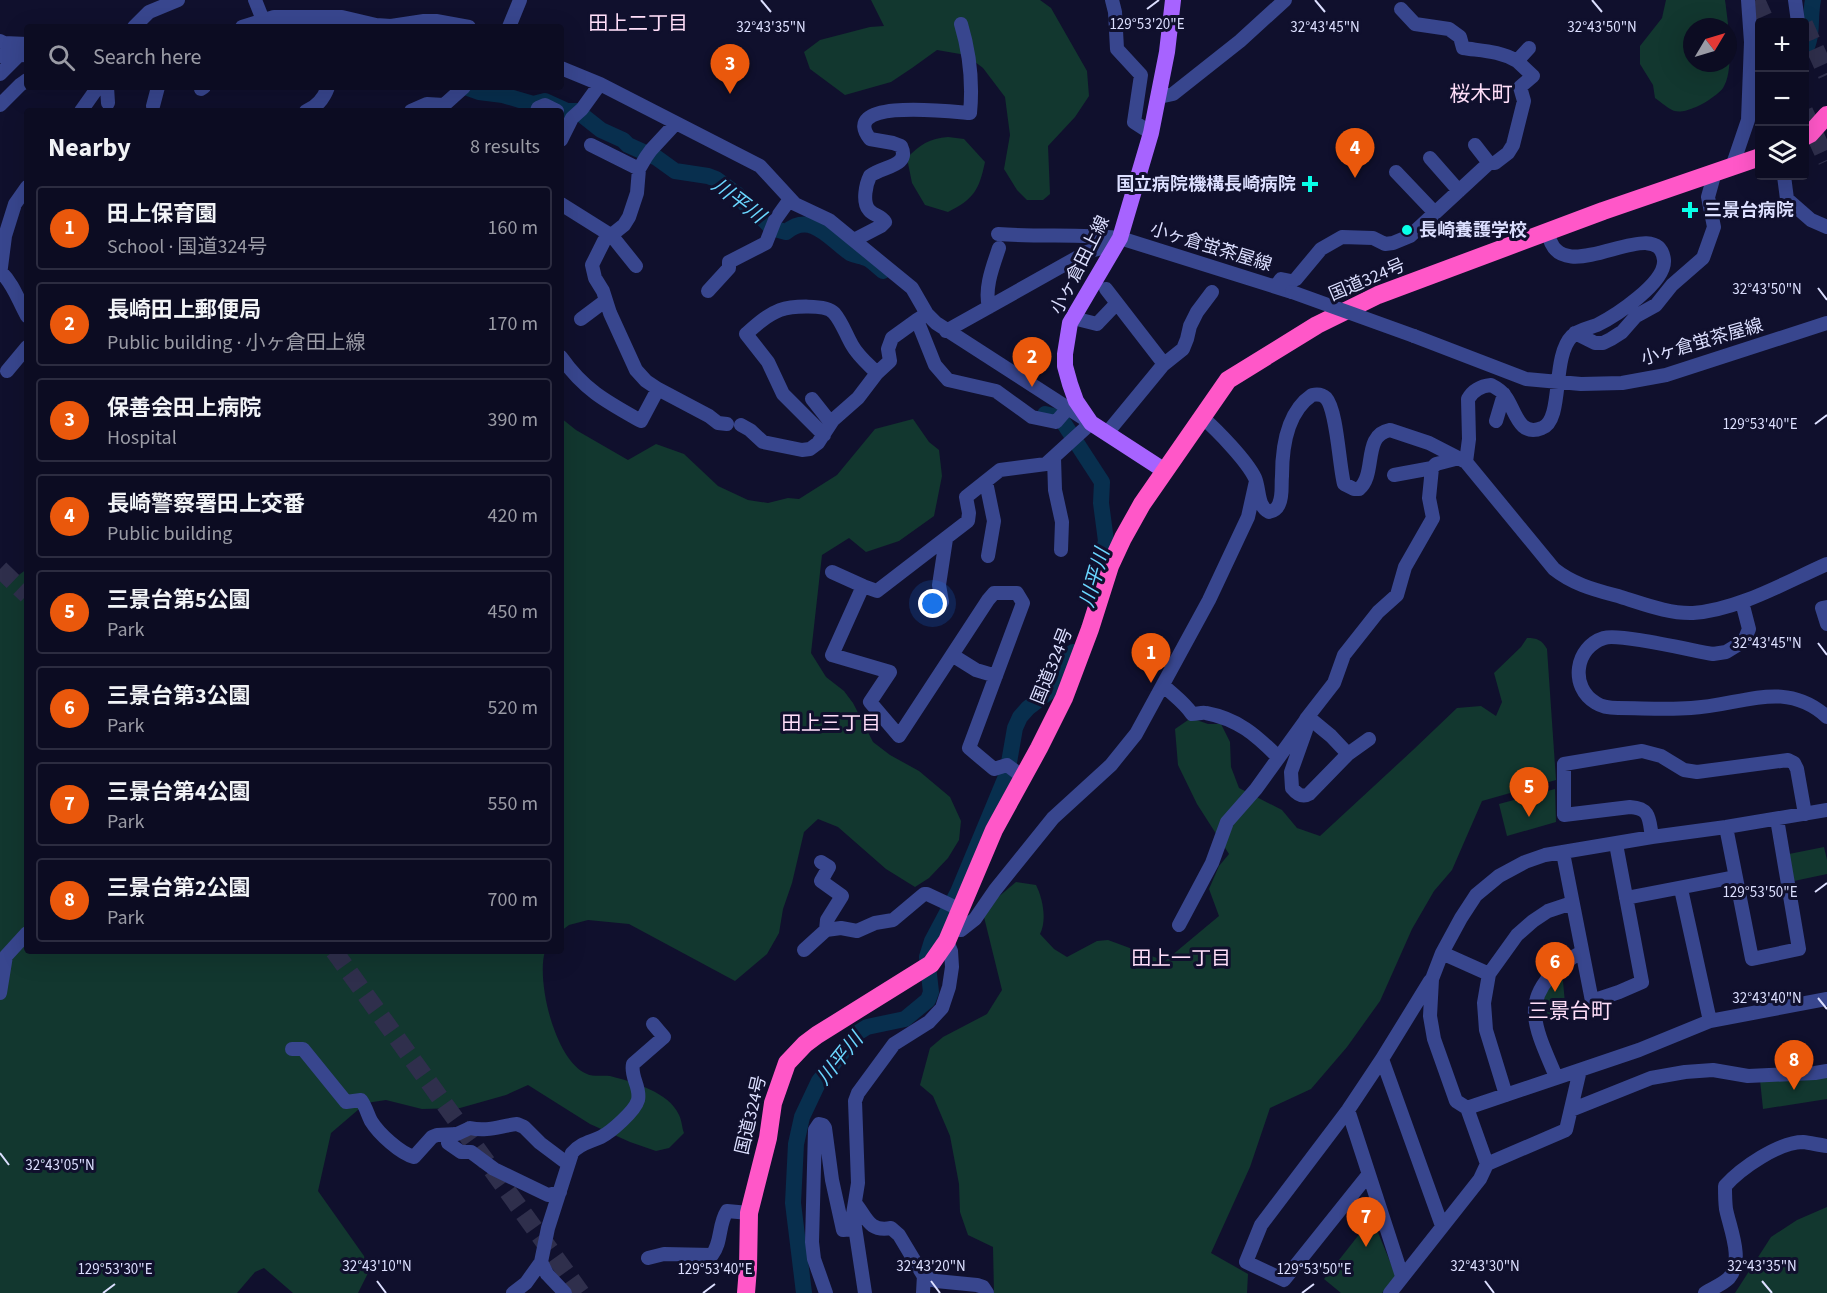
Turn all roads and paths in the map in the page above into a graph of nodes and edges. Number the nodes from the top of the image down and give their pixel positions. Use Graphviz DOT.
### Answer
graph roads {
  1 [pos="178,0"];
  2 [pos="255,0"];
  3 [pos="520,0"];
  4 [pos="1112,0"];
  5 [pos="1173,0"];
  6 [pos="1286,0"];
  7 [pos="1748,0"];
  8 [pos="1795,0"];
  9 [pos="1401,9"];
  10 [pos="1797,18"];
  11 [pos="263,20"];
  12 [pos="320,22"];
  13 [pos="137,24"];
  14 [pos="251,24"];
  15 [pos="372,24"];
  16 [pos="405,24"];
  17 [pos="446,24"];
  18 [pos="510,24"];
  19 [pos="961,24"];
  20 [pos="0,41"];
  21 [pos="1755,42"];
  22 [pos="1528,48"];
  23 [pos="24,52"];
  24 [pos="0,56"];
  25 [pos="1517,61"];
  26 [pos="564,69"];
  27 [pos="0,74"];
  28 [pos="24,82"];
  29 [pos="600,84"];
  30 [pos="96,90"];
  31 [pos="107,90"];
  32 [pos="157,90"];
  33 [pos="326,90"];
  34 [pos="461,90"];
  35 [pos="1159,97"];
  36 [pos="108,103"];
  37 [pos="0,105"];
  38 [pos="153,106"];
  39 [pos="83,108"];
  40 [pos="313,108"];
  41 [pos="418,108"];
  42 [pos="443,108"];
  43 [pos="538,108"];
  44 [pos="554,108"];
  45 [pos="570,113"];
  46 [pos="1827,115"];
  47 [pos="676,123"];
  48 [pos="564,131"];
  49 [pos="1151,133"];
  50 [pos="1809,134"];
  51 [pos="591,145"];
  52 [pos="1475,145"];
  53 [pos="1430,158"];
  54 [pos="645,159"];
  55 [pos="1755,159"];
  56 [pos="1489,163"];
  57 [pos="1724,169"];
  58 [pos="1396,172"];
  59 [pos="1785,180"];
  60 [pos="24,191"];
  61 [pos="1460,191"];
  62 [pos="790,199"];
  63 [pos="564,206"];
  64 [pos="1435,213"];
  65 [pos="1827,227"];
  66 [pos="1548,232"];
  67 [pos="998,234"];
  68 [pos="612,236"];
  69 [pos="854,240"];
  70 [pos="1116,243"];
  71 [pos="999,248"];
  72 [pos="636,266"];
  73 [pos="1,269"];
  74 [pos="1276,286"];
  75 [pos="1106,289"];
  76 [pos="708,291"];
  77 [pos="1212,292"];
  78 [pos="605,301"];
  79 [pos="1117,303"];
  80 [pos="989,307"];
  81 [pos="24,310"];
  82 [pos="922,317"];
  83 [pos="1073,318"];
  84 [pos="581,320"];
  85 [pos="1827,323"];
  86 [pos="946,331"];
  87 [pos="1575,333"];
  88 [pos="24,351"];
  89 [pos="564,361"];
  90 [pos="1164,364"];
  91 [pos="7,371"];
  92 [pos="877,373"];
  93 [pos="1557,383"];
  94 [pos="658,390"];
  95 [pos="1504,394"];
  96 [pos="812,399"];
  97 [pos="1068,408"];
  98 [pos="1202,417"];
  99 [pos="1496,421"];
  100 [pos="1091,423"];
  101 [pos="828,429"];
  102 [pos="1107,433"];
  103 [pos="1054,458"];
  104 [pos="1462,460"];
  105 [pos="1432,468"];
  106 [pos="1164,471"];
  107 [pos="1394,475"];
  108 [pos="1256,481"];
  109 [pos="986,482"];
  110 [pos="946,539"];
  111 [pos="1061,550"];
  112 [pos="988,556"];
  113 [pos="1827,564"];
  114 [pos="832,572"];
  115 [pos="862,586"];
  116 [pos="942,602"];
  117 [pos="1742,602"];
  118 [pos="1827,607"];
  119 [pos="1827,624"];
  120 [pos="951,656"];
  121 [pos="996,676"];
  122 [pos="1163,685"];
  123 [pos="1827,700"];
  124 [pos="1808,703"];
  125 [pos="1827,717"];
  126 [pos="1307,718"];
  127 [pos="1369,739"];
  128 [pos="1348,754"];
  129 [pos="1278,756"];
  130 [pos="1023,777"];
  131 [pos="1827,810"];
  132 [pos="1805,814"];
  133 [pos="1777,819"];
  134 [pos="1726,828"];
  135 [pos="1652,837"];
  136 [pos="1616,844"];
  137 [pos="1563,853"];
  138 [pos="821,862"];
  139 [pos="1735,877"];
  140 [pos="1681,889"];
  141 [pos="1626,898"];
  142 [pos="1572,903"];
  143 [pos="959,909"];
  144 [pos="1179,925"];
  145 [pos="826,930"];
  146 [pos="950,935"];
  147 [pos="24,936"];
  148 [pos="804,950"];
  149 [pos="1582,952"];
  150 [pos="1442,953"];
  151 [pos="1489,974"];
  152 [pos="1432,979"];
  153 [pos="0,993"];
  154 [pos="1827,999"];
  155 [pos="1710,1022"];
  156 [pos="653,1024"];
  157 [pos="292,1049"];
  158 [pos="1382,1059"];
  159 [pos="1580,1070"];
  160 [pos="1827,1071"];
  161 [pos="1556,1077"];
  162 [pos="1506,1095"];
  163 [pos="1467,1108"];
  164 [pos="1348,1110"];
  165 [pos="1571,1110"];
  166 [pos="482,1130"];
  167 [pos="454,1134"];
  168 [pos="1827,1146"];
  169 [pos="471,1152"];
  170 [pos="568,1164"];
  171 [pos="1487,1164"];
  172 [pos="1368,1175"];
  173 [pos="560,1192"];
  174 [pos="855,1203"];
  175 [pos="749,1213"];
  176 [pos="1442,1226"];
  177 [pos="855,1229"];
  178 [pos="648,1258"];
  179 [pos="541,1262"];
  180 [pos="924,1275"];
  181 [pos="1402,1276"];
  182 [pos="962,1288"];
  183 [pos="513,1293"];
  184 [pos="565,1293"];
  185 [pos="746,1293"];
  186 [pos="826,1293"];
  187 [pos="865,1293"];
  188 [pos="923,1293"];
  189 [pos="987,1293"];
  190 [pos="1390,1293"];
  191 [pos="1705,1293"];
  1 -- 13 [label="street"];
  2 -- 11 [label="street"];
  3 -- 18 [label="street"];
  4 -- 49 [label="street"];
  5 -- 35 [label="main road, 小ヶ倉田上線"];
  6 -- 35 [label="street"];
  7 -- 21 [label="street"];
  8 -- 10 [label="street"];
  9 -- 25 [label="street"];
  11 -- 12 [label="street"];
  11 -- 14 [label="street"];
  12 -- 15 [label="street"];
  16 -- 17 [label="street"];
  19 -- 69 [label="street"];
  20 -- 23 [label="street"];
  21 -- 57 [label="street"];
  22 -- 25 [label="street"];
  23 -- 24 [label="street"];
  23 -- 27 [label="street"];
  25 -- 56 [label="street"];
  26 -- 29 [label="street"];
  28 -- 37 [label="street"];
  29 -- 45 [label="street"];
  29 -- 47 [label="street"];
  30 -- 39 [label="street"];
  31 -- 36 [label="street"];
  32 -- 38 [label="street"];
  33 -- 40 [label="street"];
  34 -- 42 [label="street"];
  35 -- 49 [label="main road, 小ヶ倉田上線"];
  41 -- 42 [label="street"];
  43 -- 44 [label="street"];
  45 -- 48 [label="street"];
  46 -- 50 [label="highway"];
  47 -- 54 [label="street"];
  47 -- 62 [label="street"];
  49 -- 70 [label="main road, 小ヶ倉田上線"];
  51 -- 54 [label="street"];
  52 -- 56 [label="street"];
  53 -- 61 [label="street"];
  54 -- 68 [label="street"];
  55 -- 57 [label="highway, 国道324号"];
  56 -- 61 [label="street"];
  57 -- 66 [label="highway, 国道324号"];
  57 -- 87 [label="street"];
  58 -- 64 [label="street"];
  59 -- 65 [label="street"];
  60 -- 73 [label="street"];
  61 -- 64 [label="street"];
  62 -- 69 [label="street"];
  62 -- 76 [label="street"];
  63 -- 68 [label="street"];
  64 -- 74 [label="street"];
  66 -- 87 [label="street"];
  66 -- 98 [label="highway, 国道324号"];
  67 -- 70 [label="street, 小ヶ倉蛍茶屋線"];
  68 -- 72 [label="street"];
  68 -- 78 [label="street"];
  69 -- 82 [label="street"];
  70 -- 74 [label="street, 小ヶ倉蛍茶屋線"];
  70 -- 80 [label="street"];
  70 -- 83 [label="main road, 小ヶ倉田上線"];
  71 -- 80 [label="street"];
  73 -- 81 [label="street"];
  74 -- 93 [label="street, 小ヶ倉蛍茶屋線, bridge"];
  75 -- 79 [label="street"];
  77 -- 90 [label="street"];
  78 -- 84 [label="street"];
  78 -- 94 [label="street"];
  79 -- 83 [label="street"];
  79 -- 90 [label="street"];
  80 -- 86 [label="street"];
  82 -- 86 [label="street"];
  82 -- 92 [label="street"];
  82 -- 97 [label="street"];
  83 -- 100 [label="main road, 小ヶ倉田上線"];
  85 -- 93 [label="street, 小ヶ倉蛍茶屋線"];
  86 -- 97 [label="street"];
  87 -- 93 [label="street"];
  88 -- 91 [label="street"];
  89 -- 94 [label="street"];
  90 -- 102 [label="street"];
  92 -- 101 [label="street"];
  92 -- 101 [label="street"];
  93 -- 95 [label="street"];
  94 -- 101 [label="street"];
  95 -- 99 [label="street"];
  95 -- 104 [label="street"];
  96 -- 101 [label="street"];
  97 -- 100 [label="street"];
  98 -- 106 [label="highway, 国道324号"];
  98 -- 108 [label="street"];
  100 -- 102 [label="main road, 小ヶ倉田上線"];
  100 -- 103 [label="street"];
  102 -- 106 [label="main road, 小ヶ倉田上線"];
  103 -- 109 [label="street"];
  103 -- 111 [label="street"];
  104 -- 105 [label="street"];
  104 -- 108 [label="street"];
  104 -- 117 [label="street"];
  105 -- 107 [label="street"];
  105 -- 126 [label="street"];
  106 -- 130 [label="highway, 国道324号"];
  108 -- 122 [label="street"];
  109 -- 110 [label="street"];
  109 -- 112 [label="street"];
  110 -- 115 [label="street"];
  110 -- 116 [label="street"];
  113 -- 117 [label="street"];
  114 -- 115 [label="street"];
  115 -- 120 [label="street"];
  117 -- 124 [label="street"];
  118 -- 119 [label="street"];
  120 -- 121 [label="street"];
  120 -- 121 [label="street"];
  121 -- 130 [label="street"];
  122 -- 129 [label="street"];
  122 -- 146 [label="street"];
  123 -- 124 [label="street"];
  124 -- 125 [label="street"];
  126 -- 128 [label="street"];
  126 -- 128 [label="street"];
  126 -- 129 [label="street"];
  127 -- 128 [label="street"];
  129 -- 144 [label="street"];
  130 -- 143 [label="highway, 国道324号"];
  131 -- 132 [label="street"];
  132 -- 133 [label="street"];
  132 -- 135 [label="street"];
  133 -- 134 [label="street"];
  133 -- 139 [label="street"];
  134 -- 135 [label="street"];
  134 -- 139 [label="street"];
  135 -- 136 [label="street"];
  136 -- 137 [label="street"];
  136 -- 141 [label="street"];
  137 -- 142 [label="street"];
  137 -- 150 [label="street"];
  138 -- 145 [label="street"];
  139 -- 140 [label="street"];
  140 -- 141 [label="street"];
  140 -- 155 [label="street"];
  141 -- 149 [label="street"];
  142 -- 149 [label="street"];
  142 -- 151 [label="street"];
  143 -- 145 [label="street"];
  143 -- 146 [label="highway, 国道324号"];
  145 -- 148 [label="street"];
  146 -- 174 [label="street"];
  146 -- 175 [label="highway, 国道324号"];
  147 -- 153 [label="street"];
  149 -- 161 [label="street"];
  150 -- 151 [label="street"];
  150 -- 152 [label="street"];
  151 -- 162 [label="street"];
  152 -- 158 [label="street"];
  152 -- 163 [label="street"];
  154 -- 155 [label="street"];
  155 -- 159 [label="street"];
  156 -- 170 [label="street"];
  157 -- 167 [label="street"];
  158 -- 164 [label="street"];
  158 -- 176 [label="street"];
  159 -- 161 [label="street"];
  159 -- 165 [label="street"];
  160 -- 165 [label="street"];
  161 -- 162 [label="street"];
  162 -- 163 [label="street"];
  163 -- 171 [label="street"];
  164 -- 172 [label="street"];
  164 -- 172 [label="street"];
  165 -- 171 [label="street"];
  166 -- 167 [label="street"];
  166 -- 169 [label="street"];
  166 -- 170 [label="street"];
  167 -- 169 [label="street"];
  168 -- 191 [label="street"];
  169 -- 173 [label="street"];
  170 -- 173 [label="street"];
  171 -- 176 [label="street"];
  172 -- 181 [label="street"];
  173 -- 179 [label="street"];
  174 -- 177 [label="street"];
  174 -- 180 [label="street"];
  175 -- 178 [label="street"];
  175 -- 185 [label="highway, 国道324号"];
  176 -- 181 [label="street"];
  177 -- 186 [label="street"];
  177 -- 187 [label="street"];
  179 -- 183 [label="street"];
  179 -- 184 [label="street"];
  180 -- 182 [label="street"];
  180 -- 188 [label="street"];
  181 -- 190 [label="street"];
  182 -- 189 [label="street"];
}
